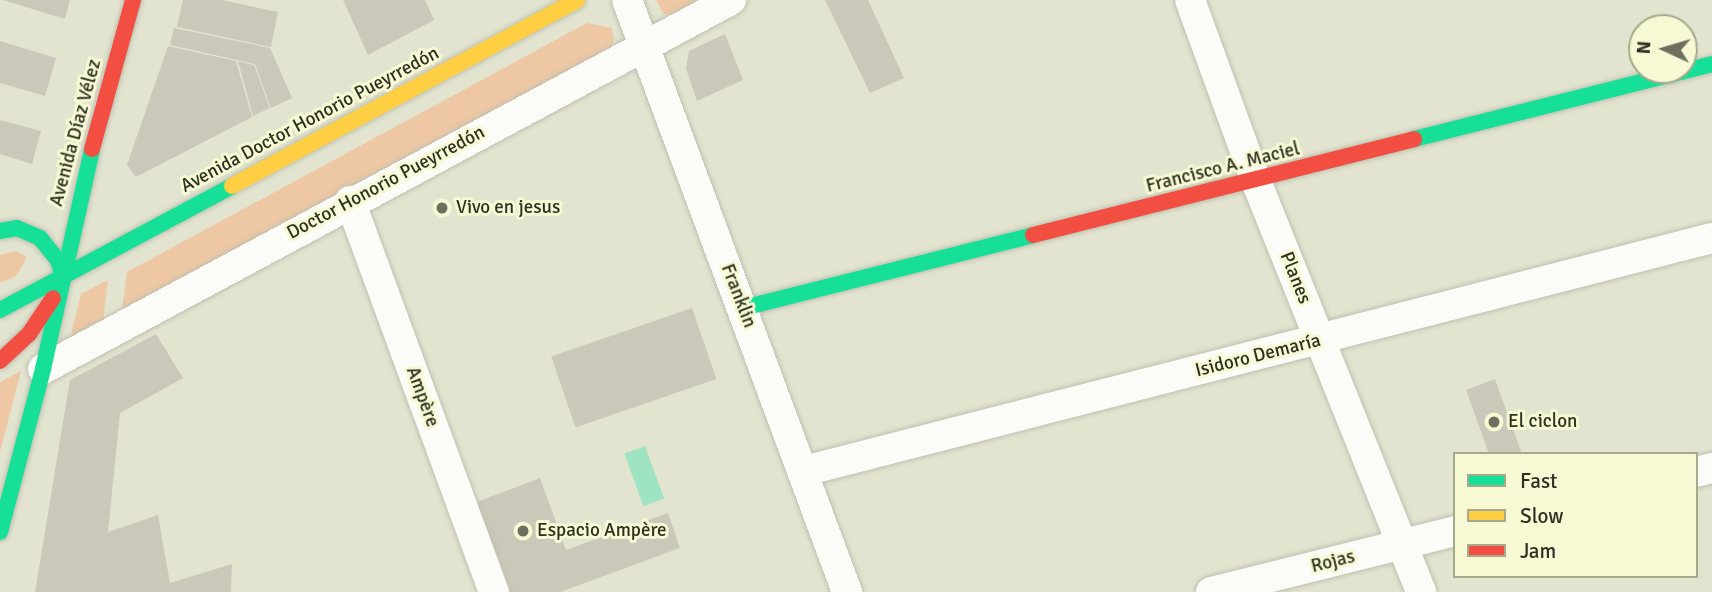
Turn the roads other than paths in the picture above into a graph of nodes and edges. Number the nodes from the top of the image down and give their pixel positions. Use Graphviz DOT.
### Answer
graph roads {
  1 [pos="133,0"];
  2 [pos="577,0"];
  3 [pos="627,0"];
  4 [pos="731,0"];
  5 [pos="1190,0"];
  6 [pos="644,48"];
  7 [pos="1712,64"];
  8 [pos="1256,181"];
  9 [pos="350,201"];
  10 [pos="0,231"];
  11 [pos="1712,238"];
  12 [pos="63,277"];
  13 [pos="743,308"];
  14 [pos="0,310"];
  15 [pos="1320,340"];
  16 [pos="0,361"];
  17 [pos="43,369"];
  18 [pos="804,471"];
  19 [pos="0,532"];
  20 [pos="1453,532"];
  21 [pos="1403,544"];
  22 [pos="494,592"];
  23 [pos="847,592"];
  24 [pos="1211,592"];
  25 [pos="1421,592"];
  1 -- 12 [label="main road, Avenida Díaz Vélez"];
  2 -- 12 [label="main road, Avenida Doctor Honorio Pueyrredón"];
  3 -- 6 [label="street, Franklin"];
  4 -- 6 [label="street, Doctor Honorio Pueyrredón"];
  5 -- 8 [label="street, Planes"];
  6 -- 9 [label="street, Doctor Honorio Pueyrredón"];
  6 -- 13 [label="street, Franklin"];
  7 -- 8 [label="main road, Francisco A. Maciel"];
  8 -- 13 [label="main road, Francisco A. Maciel"];
  8 -- 15 [label="street, Planes"];
  9 -- 17 [label="street, Doctor Honorio Pueyrredón"];
  9 -- 22 [label="street, Ampère"];
  10 -- 12 [label="main road"];
  11 -- 15 [label="street, Isidoro Demaría"];
  12 -- 14 [label="main road, Avenida Doctor Honorio Pueyrredón"];
  12 -- 16 [label="main road"];
  12 -- 17 [label="main road, Avenida Díaz Vélez"];
  13 -- 18 [label="street, Franklin"];
  15 -- 18 [label="street, Isidoro Demaría"];
  15 -- 21 [label="street, Planes"];
  17 -- 19 [label="main road, Avenida Díaz Vélez"];
  18 -- 23 [label="street, Franklin"];
  20 -- 21 [label="street, Rojas"];
  21 -- 24 [label="street, Rojas"];
  21 -- 25 [label="street, Planes"];
}
